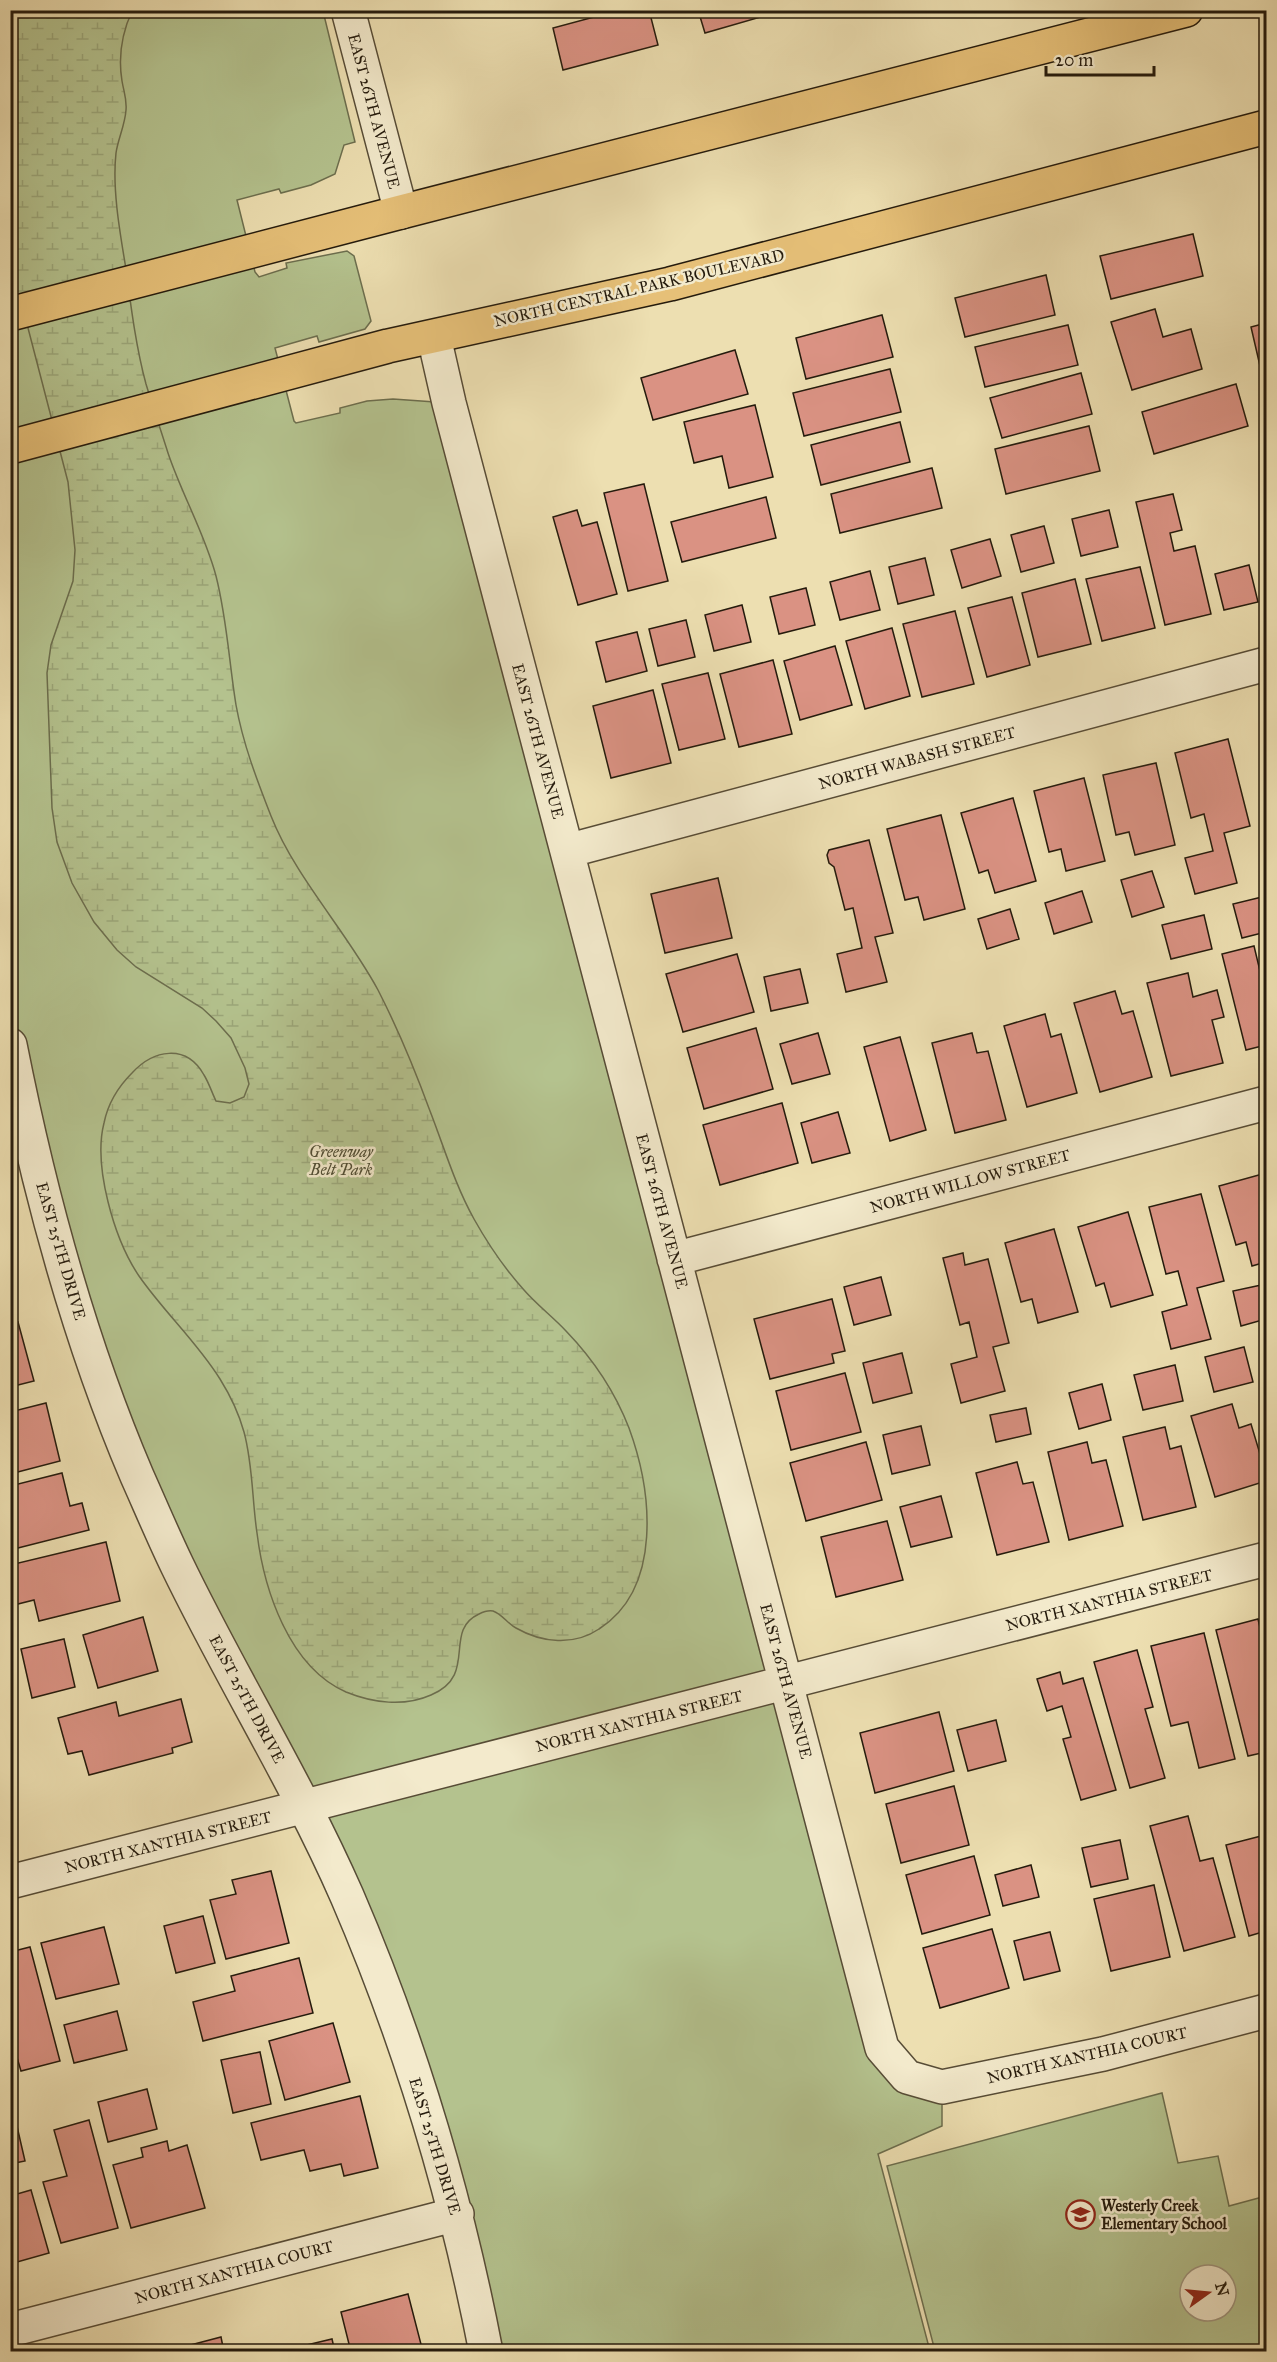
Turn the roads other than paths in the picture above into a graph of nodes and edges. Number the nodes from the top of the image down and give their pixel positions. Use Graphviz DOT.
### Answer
graph roads {
  1 [pos="348,10"];
  2 [pos="1186,10"];
  3 [pos="1266,127"];
  4 [pos="401,212"];
  5 [pos="10,315"];
  6 [pos="434,337"];
  7 [pos="14,446"];
  8 [pos="1266,664"];
  9 [pos="567,851"];
  10 [pos="10,1045"];
  11 [pos="1266,1103"];
  12 [pos="674,1259"];
  13 [pos="1266,1559"];
  14 [pos="786,1683"];
  15 [pos="305,1807"];
  16 [pos="10,1882"];
  17 [pos="1266,2011"];
  18 [pos="907,2077"];
  19 [pos="457,2214"];
  20 [pos="10,2330"];
  21 [pos="486,2352"];
  1 -- 4 [label="street, EAST 26TH AVENUE"];
  2 -- 4 [label="main road"];
  3 -- 6 [label="main road, NORTH CENTRAL PARK BOULEVARD"];
  4 -- 5 [label="main road"];
  6 -- 7 [label="main road, NORTH CENTRAL PARK BOULEVARD"];
  6 -- 9 [label="street, EAST 26TH AVENUE"];
  8 -- 9 [label="street, NORTH WABASH STREET"];
  9 -- 12 [label="street, EAST 26TH AVENUE"];
  10 -- 15 [label="street, EAST 25TH DRIVE"];
  11 -- 12 [label="street, NORTH WILLOW STREET"];
  12 -- 14 [label="street, EAST 26TH AVENUE"];
  13 -- 14 [label="street, NORTH XANTHIA STREET"];
  14 -- 15 [label="street, NORTH XANTHIA STREET"];
  14 -- 18 [label="street, EAST 26TH AVENUE"];
  15 -- 16 [label="street, NORTH XANTHIA STREET"];
  15 -- 19 [label="street, EAST 25TH DRIVE"];
  17 -- 18 [label="street, NORTH XANTHIA COURT"];
  19 -- 20 [label="street, NORTH XANTHIA COURT"];
  19 -- 21 [label="street, EAST 25TH DRIVE"];
}
